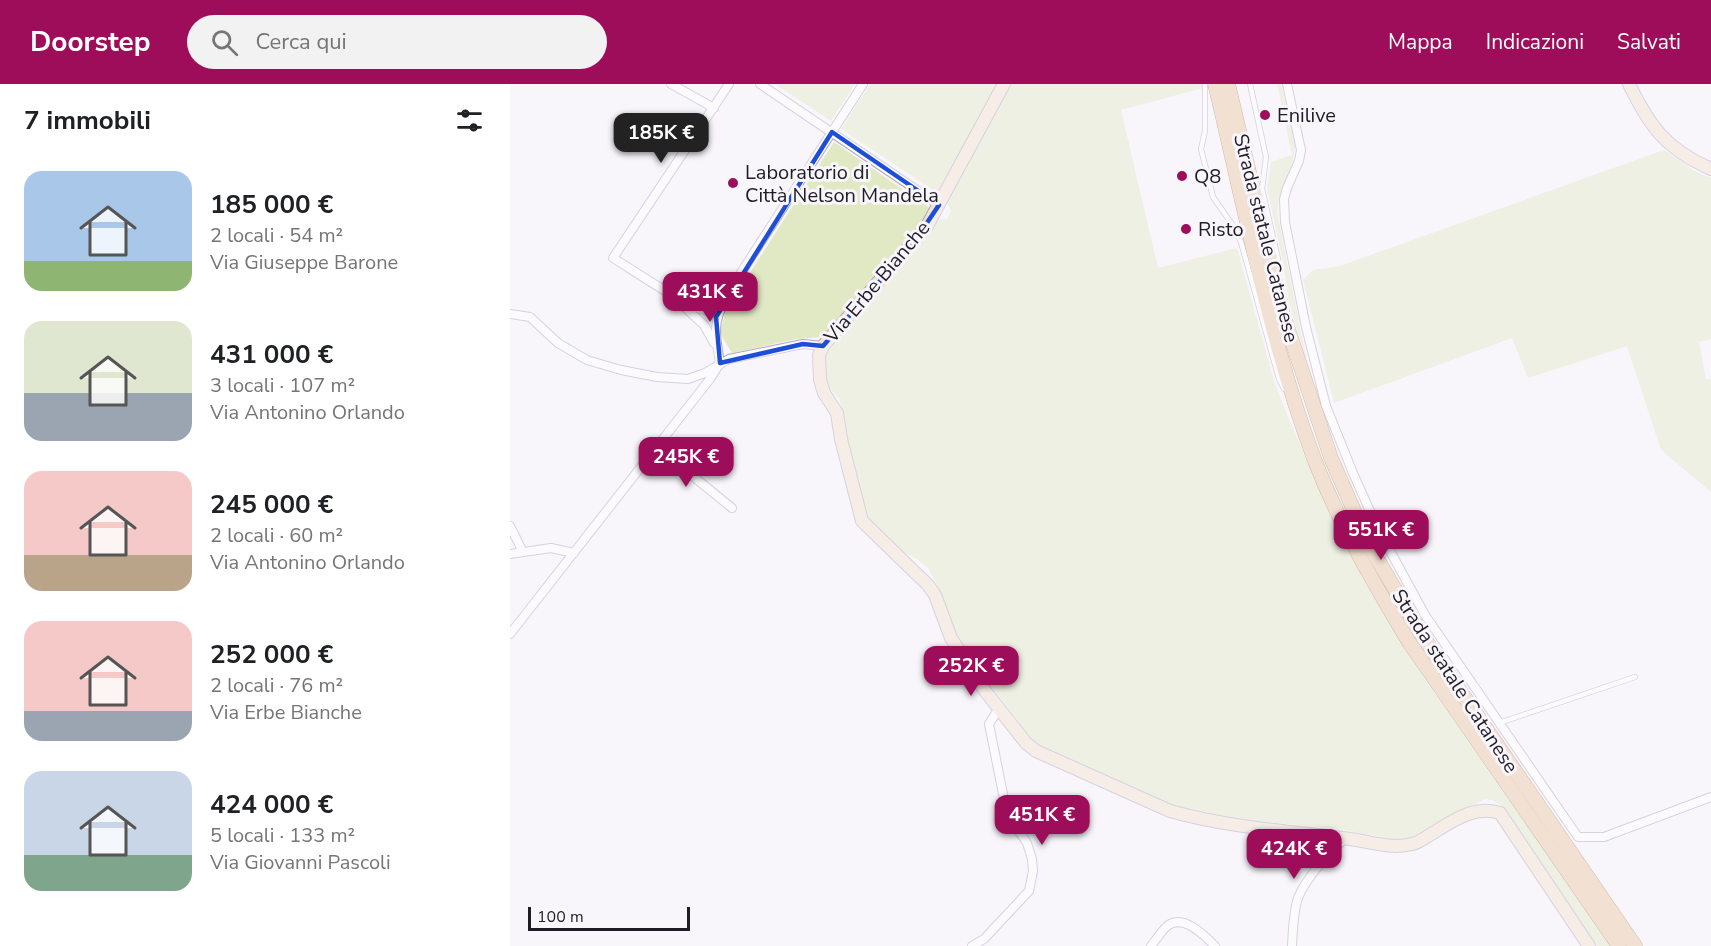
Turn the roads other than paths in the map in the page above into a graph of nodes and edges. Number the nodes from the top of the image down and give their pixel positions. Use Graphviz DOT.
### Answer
graph roads {
  1 [pos="671,84"];
  2 [pos="729,84"];
  3 [pos="760,84"];
  4 [pos="863,84"];
  5 [pos="1004,84"];
  6 [pos="1205,84"];
  7 [pos="1215,84"];
  8 [pos="1228,84"];
  9 [pos="1250,84"];
  10 [pos="1287,84"];
  11 [pos="1629,84"];
  12 [pos="714,108"];
  13 [pos="832,132"];
  14 [pos="1711,169"];
  15 [pos="939,205"];
  16 [pos="735,282"];
  17 [pos="1276,289"];
  18 [pos="671,294"];
  19 [pos="510,314"];
  20 [pos="716,346"];
  21 [pos="823,346"];
  22 [pos="720,363"];
  23 [pos="1299,414"];
  24 [pos="657,447"];
  25 [pos="732,508"];
  26 [pos="510,526"];
  27 [pos="523,552"];
  28 [pos="574,553"];
  29 [pos="510,554"];
  30 [pos="510,634"];
  31 [pos="1635,677"];
  32 [pos="999,710"];
  33 [pos="1500,723"];
  34 [pos="1711,797"];
  35 [pos="1346,838"];
  36 [pos="972,946"];
  37 [pos="1151,946"];
  38 [pos="1215,946"];
  39 [pos="1292,946"];
  40 [pos="1589,946"];
  41 [pos="1619,946"];
  42 [pos="1635,946"];
  1 -- 12 [label="street"];
  2 -- 12 [label="street"];
  3 -- 13 [label="street"];
  4 -- 13 [label="street"];
  5 -- 15 [label="street, Via Erbe Bianche"];
  6 -- 23 [label="lane"];
  7 -- 23 [label="main road, Strada statale Catanese"];
  8 -- 17 [label="main road, Strada statale Catanese"];
  9 -- 17 [label="lane"];
  10 -- 33 [label="street"];
  11 -- 14 [label="street"];
  12 -- 18 [label="street"];
  13 -- 15 [label="street"];
  13 -- 16 [label="street"];
  15 -- 21 [label="street, Via Erbe Bianche"];
  16 -- 18 [label="street"];
  16 -- 20 [label="street"];
  17 -- 42 [label="main road, Strada statale Catanese"];
  18 -- 20 [label="street"];
  19 -- 22 [label="street"];
  20 -- 22 [label="street"];
  21 -- 22 [label="street"];
  21 -- 32 [label="street, Via Erbe Bianche"];
  22 -- 24 [label="street"];
  23 -- 41 [label="main road, Strada statale Catanese"];
  24 -- 25 [label="street"];
  24 -- 28 [label="street"];
  26 -- 27 [label="street"];
  27 -- 28 [label="street"];
  27 -- 29 [label="street"];
  28 -- 30 [label="street"];
  31 -- 33 [label="lane"];
  32 -- 35 [label="street, Via Erbe Bianche"];
  32 -- 36 [label="street"];
  33 -- 34 [label="street"];
  35 -- 39 [label="street"];
  35 -- 40 [label="street, Via Erbe Bianche"];
  37 -- 38 [label="street"];
}
